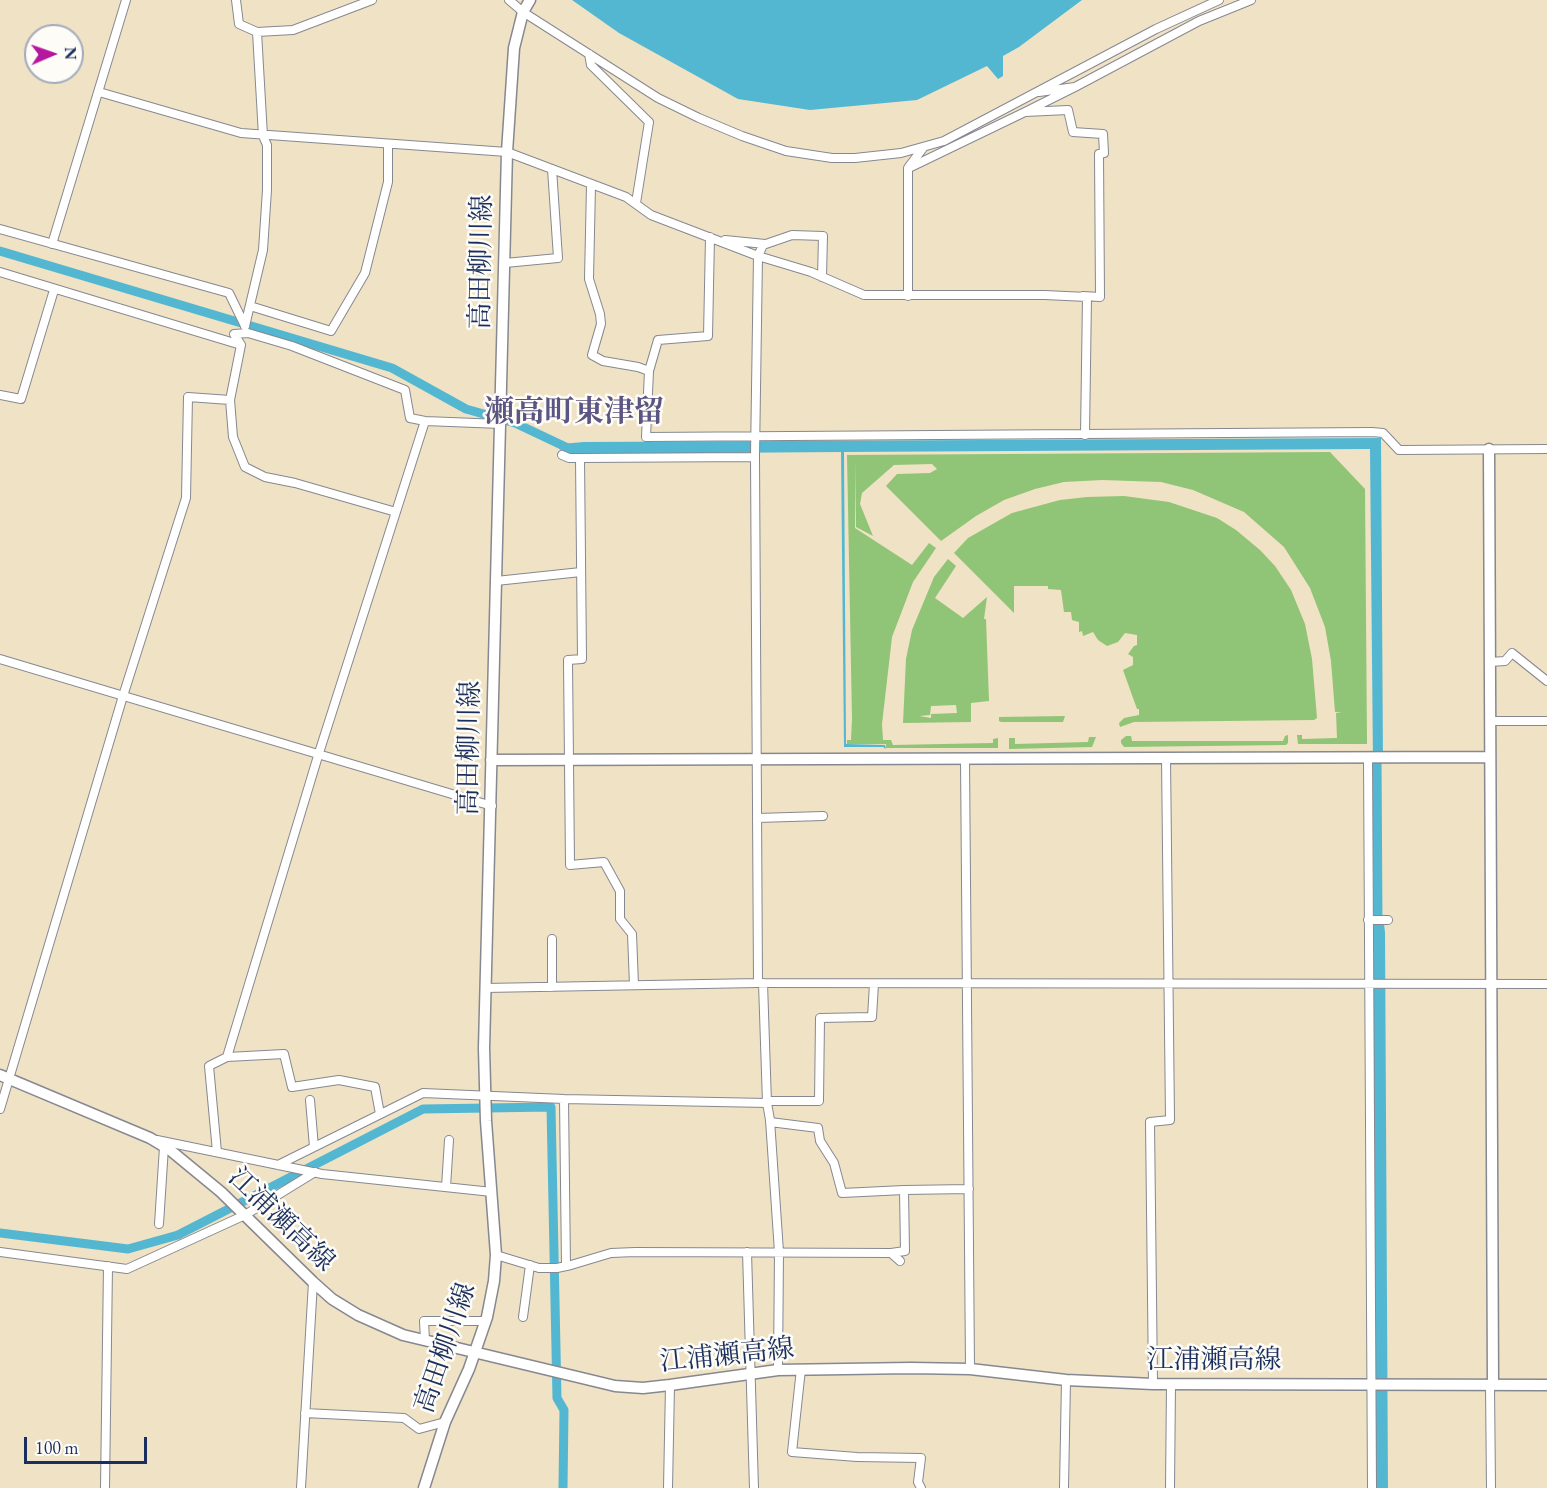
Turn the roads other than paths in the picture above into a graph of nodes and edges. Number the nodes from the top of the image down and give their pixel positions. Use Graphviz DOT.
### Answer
graph roads {
  1 [pos="126,0"];
  2 [pos="236,0"];
  3 [pos="372,0"];
  4 [pos="1219,0"];
  5 [pos="1251,0"];
  6 [pos="508,1"];
  7 [pos="526,6"];
  8 [pos="257,32"];
  9 [pos="589,54"];
  10 [pos="1075,87"];
  11 [pos="99,92"];
  12 [pos="1035,93"];
  13 [pos="1025,112"];
  14 [pos="262,136"];
  15 [pos="388,144"];
  16 [pos="923,148"];
  17 [pos="507,152"];
  18 [pos="908,168"];
  19 [pos="552,169"];
  20 [pos="591,184"];
  21 [pos="636,203"];
  22 [pos="0,229"];
  23 [pos="713,239"];
  24 [pos="52,244"];
  25 [pos="765,244"];
  26 [pos="758,256"];
  27 [pos="505,263"];
  28 [pos="0,272"];
  29 [pos="822,277"];
  30 [pos="54,290"];
  31 [pos="908,296"];
  32 [pos="1083,296"];
  33 [pos="250,306"];
  34 [pos="246,329"];
  35 [pos="241,345"];
  36 [pos="650,371"];
  37 [pos="0,395"];
  38 [pos="230,400"];
  39 [pos="425,421"];
  40 [pos="501,424"];
  41 [pos="1085,435"];
  42 [pos="755,436"];
  43 [pos="1489,449"];
  44 [pos="1547,449"];
  45 [pos="561,455"];
  46 [pos="755,457"];
  47 [pos="580,458"];
  48 [pos="396,512"];
  49 [pos="581,572"];
  50 [pos="496,581"];
  51 [pos="0,659"];
  52 [pos="1490,662"];
  53 [pos="1547,681"];
  54 [pos="123,696"];
  55 [pos="1490,721"];
  56 [pos="1547,721"];
  57 [pos="318,756"];
  58 [pos="1369,757"];
  59 [pos="1490,757"];
  60 [pos="965,758"];
  61 [pos="1166,758"];
  62 [pos="568,759"];
  63 [pos="757,759"];
  64 [pos="491,760"];
  65 [pos="492,806"];
  66 [pos="823,816"];
  67 [pos="757,819"];
  68 [pos="1371,920"];
  69 [pos="1386,920"];
  70 [pos="552,939"];
  71 [pos="761,983"];
  72 [pos="1491,983"];
  73 [pos="874,984"];
  74 [pos="968,984"];
  75 [pos="1169,984"];
  76 [pos="1371,984"];
  77 [pos="1547,984"];
  78 [pos="634,985"];
  79 [pos="552,987"];
  80 [pos="485,988"];
  81 [pos="227,1057"];
  82 [pos="5,1077"];
  83 [pos="485,1096"];
  84 [pos="564,1099"];
  85 [pos="310,1100"];
  86 [pos="767,1102"];
  87 [pos="0,1109"];
  88 [pos="380,1114"];
  89 [pos="770,1121"];
  90 [pos="150,1138"];
  91 [pos="449,1140"];
  92 [pos="164,1147"];
  93 [pos="314,1147"];
  94 [pos="217,1152"];
  95 [pos="282,1166"];
  96 [pos="318,1173"];
  97 [pos="446,1188"];
  98 [pos="969,1189"];
  99 [pos="904,1190"];
  100 [pos="492,1192"];
  101 [pos="242,1213"];
  102 [pos="159,1224"];
  103 [pos="0,1252"];
  104 [pos="747,1252"];
  105 [pos="778,1252"];
  106 [pos="891,1253"];
  107 [pos="496,1255"];
  108 [pos="900,1261"];
  109 [pos="530,1265"];
  110 [pos="108,1266"];
  111 [pos="569,1266"];
  112 [pos="313,1282"];
  113 [pos="523,1317"];
  114 [pos="486,1321"];
  115 [pos="425,1340"];
  116 [pos="475,1353"];
  117 [pos="970,1369"];
  118 [pos="778,1370"];
  119 [pos="801,1370"];
  120 [pos="751,1373"];
  121 [pos="1066,1380"];
  122 [pos="1153,1384"];
  123 [pos="1171,1384"];
  124 [pos="670,1385"];
  125 [pos="1373,1385"];
  126 [pos="1492,1385"];
  127 [pos="1547,1385"];
  128 [pos="305,1413"];
  129 [pos="445,1422"];
  130 [pos="105,1488"];
  131 [pos="301,1488"];
  132 [pos="424,1488"];
  133 [pos="668,1488"];
  134 [pos="754,1488"];
  135 [pos="921,1488"];
  136 [pos="1064,1488"];
  137 [pos="1170,1488"];
  138 [pos="1372,1488"];
  139 [pos="1491,1488"];
  1 -- 11 [label="street"];
  2 -- 8 [label="street"];
  3 -- 8 [label="street"];
  4 -- 12 [label="street"];
  5 -- 10 [label="street"];
  6 -- 7 [label="street"];
  7 -- 9 [label="street"];
  7 -- 17 [label="main road, 高田柳川線"];
  8 -- 14 [label="street"];
  9 -- 16 [label="street"];
  9 -- 21 [label="street"];
  10 -- 12 [label="street"];
  10 -- 13 [label="street"];
  11 -- 14 [label="street"];
  11 -- 24 [label="street"];
  12 -- 16 [label="street"];
  13 -- 18 [label="street"];
  13 -- 32 [label="street"];
  14 -- 15 [label="street"];
  14 -- 33 [label="street"];
  15 -- 17 [label="street"];
  15 -- 33 [label="street"];
  16 -- 18 [label="street"];
  17 -- 19 [label="street"];
  17 -- 27 [label="main road, 高田柳川線"];
  18 -- 31 [label="street"];
  19 -- 20 [label="street"];
  19 -- 27 [label="street"];
  20 -- 21 [label="street"];
  20 -- 36 [label="street"];
  21 -- 23 [label="street"];
  22 -- 24 [label="street"];
  23 -- 25 [label="street"];
  23 -- 26 [label="street"];
  23 -- 36 [label="street"];
  24 -- 34 [label="street"];
  25 -- 26 [label="street"];
  25 -- 29 [label="street"];
  26 -- 29 [label="street"];
  26 -- 42 [label="street"];
  27 -- 40 [label="main road, 高田柳川線"];
  28 -- 30 [label="street"];
  29 -- 31 [label="street"];
  30 -- 35 [label="street"];
  30 -- 37 [label="street"];
  31 -- 32 [label="street"];
  32 -- 41 [label="street"];
  33 -- 34 [label="street"];
  34 -- 35 [label="street"];
  34 -- 39 [label="street"];
  35 -- 38 [label="street"];
  36 -- 42 [label="street"];
  38 -- 48 [label="street"];
  38 -- 54 [label="street"];
  39 -- 40 [label="street"];
  39 -- 48 [label="street"];
  40 -- 50 [label="main road, 高田柳川線"];
  41 -- 42 [label="street"];
  41 -- 43 [label="street"];
  42 -- 46 [label="street"];
  43 -- 44 [label="street"];
  43 -- 52 [label="main road"];
  45 -- 47 [label="street"];
  46 -- 47 [label="street"];
  46 -- 63 [label="street"];
  47 -- 49 [label="street"];
  48 -- 57 [label="street"];
  49 -- 50 [label="street"];
  49 -- 62 [label="street"];
  50 -- 64 [label="main road, 高田柳川線"];
  51 -- 54 [label="street"];
  52 -- 53 [label="street"];
  52 -- 55 [label="main road"];
  54 -- 57 [label="street"];
  54 -- 82 [label="street"];
  55 -- 56 [label="street"];
  55 -- 59 [label="main road"];
  57 -- 65 [label="street"];
  57 -- 81 [label="street"];
  58 -- 59 [label="main road"];
  58 -- 61 [label="main road"];
  58 -- 68 [label="street"];
  59 -- 72 [label="main road"];
  60 -- 61 [label="main road"];
  60 -- 63 [label="main road"];
  60 -- 74 [label="street"];
  61 -- 75 [label="street"];
  62 -- 63 [label="main road"];
  62 -- 64 [label="main road"];
  62 -- 78 [label="street"];
  63 -- 67 [label="street"];
  64 -- 65 [label="main road, 高田柳川線"];
  65 -- 80 [label="main road, 高田柳川線"];
  66 -- 67 [label="street"];
  67 -- 71 [label="street"];
  68 -- 69 [label="street"];
  68 -- 76 [label="street"];
  70 -- 79 [label="street"];
  71 -- 73 [label="street"];
  71 -- 78 [label="street"];
  71 -- 86 [label="street"];
  72 -- 76 [label="street"];
  72 -- 77 [label="street"];
  72 -- 126 [label="main road"];
  73 -- 74 [label="street"];
  73 -- 86 [label="street"];
  74 -- 75 [label="street"];
  74 -- 98 [label="street"];
  75 -- 76 [label="street"];
  75 -- 122 [label="street"];
  76 -- 125 [label="street"];
  78 -- 79 [label="street"];
  79 -- 80 [label="street"];
  80 -- 83 [label="main road, 高田柳川線"];
  81 -- 88 [label="street"];
  81 -- 94 [label="street"];
  82 -- 87 [label="street"];
  82 -- 90 [label="main road, 江浦瀬高線"];
  83 -- 84 [label="street"];
  83 -- 88 [label="street"];
  83 -- 100 [label="main road, 高田柳川線"];
  84 -- 86 [label="street"];
  84 -- 111 [label="street"];
  85 -- 93 [label="street"];
  86 -- 89 [label="street"];
  88 -- 93 [label="street"];
  89 -- 99 [label="street"];
  89 -- 105 [label="street"];
  90 -- 92 [label="main road, 江浦瀬高線"];
  90 -- 94 [label="street"];
  91 -- 97 [label="street"];
  92 -- 101 [label="main road, 江浦瀬高線"];
  92 -- 102 [label="street"];
  93 -- 95 [label="street"];
  94 -- 95 [label="street"];
  95 -- 96 [label="street"];
  96 -- 97 [label="street"];
  96 -- 101 [label="street"];
  97 -- 100 [label="street"];
  98 -- 99 [label="street"];
  98 -- 117 [label="street"];
  99 -- 106 [label="street"];
  100 -- 107 [label="main road, 高田柳川線"];
  101 -- 110 [label="street"];
  101 -- 112 [label="main road, 江浦瀬高線"];
  103 -- 110 [label="street"];
  104 -- 105 [label="street"];
  104 -- 111 [label="street"];
  104 -- 120 [label="street"];
  105 -- 106 [label="street"];
  105 -- 118 [label="street"];
  106 -- 108 [label="street"];
  107 -- 109 [label="street"];
  107 -- 114 [label="main road, 高田柳川線"];
  109 -- 111 [label="street"];
  109 -- 113 [label="street"];
  110 -- 130 [label="street"];
  112 -- 115 [label="main road, 江浦瀬高線"];
  112 -- 128 [label="street"];
  114 -- 115 [label="street"];
  114 -- 116 [label="main road, 高田柳川線"];
  115 -- 116 [label="main road, 江浦瀬高線"];
  116 -- 124 [label="main road, 江浦瀬高線"];
  116 -- 129 [label="main road, 高田柳川線"];
  117 -- 119 [label="main road, 江浦瀬高線"];
  117 -- 121 [label="main road, 江浦瀬高線"];
  118 -- 119 [label="main road, 江浦瀬高線"];
  118 -- 120 [label="main road, 江浦瀬高線"];
  119 -- 135 [label="street"];
  120 -- 124 [label="main road, 江浦瀬高線"];
  120 -- 134 [label="street"];
  121 -- 122 [label="main road, 江浦瀬高線"];
  121 -- 136 [label="street"];
  122 -- 123 [label="main road, 江浦瀬高線"];
  123 -- 125 [label="main road, 江浦瀬高線"];
  123 -- 137 [label="street"];
  124 -- 133 [label="street"];
  125 -- 126 [label="main road, 江浦瀬高線"];
  125 -- 138 [label="street"];
  126 -- 127 [label="main road, 江浦瀬高線"];
  126 -- 139 [label="street"];
  128 -- 129 [label="street"];
  128 -- 131 [label="street"];
  129 -- 132 [label="main road, 高田柳川線"];
}
